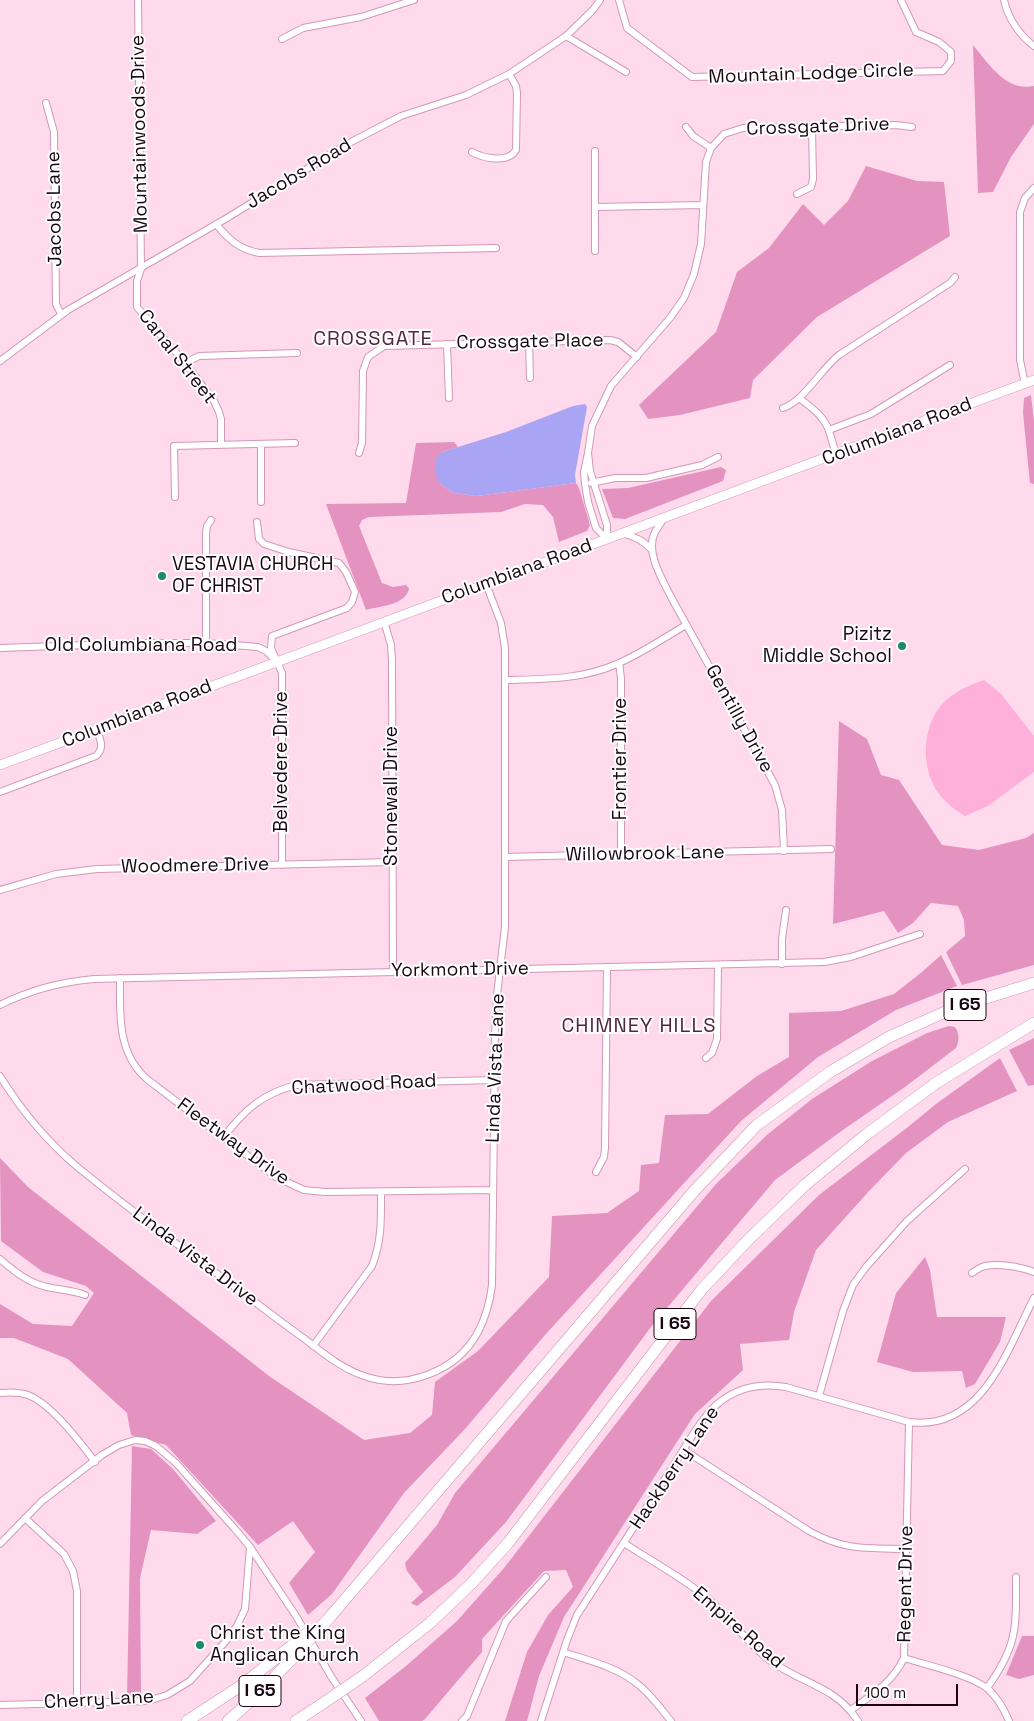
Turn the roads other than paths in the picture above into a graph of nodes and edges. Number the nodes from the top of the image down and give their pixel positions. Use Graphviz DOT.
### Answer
graph roads {
  1 [pos="138,0"];
  2 [pos="414,0"];
  3 [pos="600,0"];
  4 [pos="619,0"];
  5 [pos="901,0"];
  6 [pos="1004,0"];
  7 [pos="566,36"];
  8 [pos="282,39"];
  9 [pos="1034,46"];
  10 [pos="626,72"];
  11 [pos="509,74"];
  12 [pos="46,103"];
  13 [pos="686,127"];
  14 [pos="812,127"];
  15 [pos="912,127"];
  16 [pos="711,148"];
  17 [pos="595,151"];
  18 [pos="472,152"];
  19 [pos="1034,188"];
  20 [pos="797,194"];
  21 [pos="704,205"];
  22 [pos="595,207"];
  23 [pos="216,224"];
  24 [pos="496,248"];
  25 [pos="595,251"];
  26 [pos="141,269"];
  27 [pos="955,277"];
  28 [pos="61,314"];
  29 [pos="528,342"];
  30 [pos="447,344"];
  31 [pos="297,353"];
  32 [pos="637,357"];
  33 [pos="0,360"];
  34 [pos="185,363"];
  35 [pos="950,365"];
  36 [pos="530,378"];
  37 [pos="1030,382"];
  38 [pos="448,398"];
  39 [pos="799,398"];
  40 [pos="783,408"];
  41 [pos="829,430"];
  42 [pos="295,443"];
  43 [pos="262,444"];
  44 [pos="221,445"];
  45 [pos="359,453"];
  46 [pos="588,453"];
  47 [pos="837,455"];
  48 [pos="718,457"];
  49 [pos="594,482"];
  50 [pos="585,484"];
  51 [pos="175,497"];
  52 [pos="261,502"];
  53 [pos="664,518"];
  54 [pos="211,520"];
  55 [pos="257,522"];
  56 [pos="622,533"];
  57 [pos="607,539"];
  58 [pos="652,550"];
  59 [pos="486,584"];
  60 [pos="384,621"];
  61 [pos="686,625"];
  62 [pos="206,643"];
  63 [pos="0,648"];
  64 [pos="277,661"];
  65 [pos="619,663"];
  66 [pos="505,680"];
  67 [pos="97,730"];
  68 [pos="0,766"];
  69 [pos="0,792"];
  70 [pos="831,849"];
  71 [pos="784,851"];
  72 [pos="621,854"];
  73 [pos="505,857"];
  74 [pos="392,862"];
  75 [pos="282,865"];
  76 [pos="0,890"];
  77 [pos="786,910"];
  78 [pos="920,934"];
  79 [pos="782,964"];
  80 [pos="718,965"];
  81 [pos="607,968"];
  82 [pos="500,970"];
  83 [pos="393,972"];
  84 [pos="120,978"];
  85 [pos="1034,983"];
  86 [pos="0,1005"];
  87 [pos="1034,1023"];
  88 [pos="706,1058"];
  89 [pos="0,1076"];
  90 [pos="494,1080"];
  91 [pos="223,1138"];
  92 [pos="965,1169"];
  93 [pos="596,1172"];
  94 [pos="493,1190"];
  95 [pos="381,1192"];
  96 [pos="0,1259"];
  97 [pos="1034,1272"];
  98 [pos="972,1273"];
  99 [pos="85,1295"];
  100 [pos="1034,1298"];
  101 [pos="313,1346"];
  102 [pos="424,1376"];
  103 [pos="0,1392"];
  104 [pos="819,1396"];
  105 [pos="909,1422"];
  106 [pos="684,1450"];
  107 [pos="94,1462"];
  108 [pos="25,1518"];
  109 [pos="624,1543"];
  110 [pos="0,1544"];
  111 [pos="250,1547"];
  112 [pos="907,1549"];
  113 [pos="1016,1576"];
  114 [pos="546,1577"];
  115 [pos="563,1652"];
  116 [pos="288,1655"];
  117 [pos="904,1658"];
  118 [pos="987,1688"];
  119 [pos="77,1704"];
  120 [pos="0,1705"];
  121 [pos="851,1710"];
  122 [pos="187,1721"];
  123 [pos="228,1721"];
  124 [pos="296,1721"];
  125 [pos="361,1721"];
  126 [pos="462,1721"];
  127 [pos="541,1721"];
  128 [pos="671,1721"];
  129 [pos="858,1721"];
  130 [pos="1009,1721"];
  1 -- 26 [label="street, Mountainwoods Drive"];
  2 -- 8 [label="street"];
  3 -- 7 [label="street, Jacobs Road"];
  4 -- 5 [label="street, Mountain Lodge Circle"];
  6 -- 9 [label="street"];
  7 -- 10 [label="street"];
  7 -- 11 [label="street, Jacobs Road"];
  11 -- 18 [label="street"];
  11 -- 23 [label="street, Jacobs Road"];
  12 -- 28 [label="street, Jacobs Lane"];
  13 -- 16 [label="street"];
  14 -- 15 [label="street, Crossgate Drive"];
  14 -- 16 [label="street, Crossgate Drive"];
  14 -- 20 [label="street"];
  16 -- 21 [label="street"];
  17 -- 22 [label="street"];
  19 -- 37 [label="street"];
  21 -- 22 [label="street"];
  21 -- 32 [label="street"];
  22 -- 25 [label="street"];
  23 -- 24 [label="street"];
  23 -- 26 [label="street, Jacobs Road"];
  26 -- 28 [label="street, Jacobs Road"];
  26 -- 34 [label="street, Canal Street"];
  27 -- 39 [label="street"];
  28 -- 33 [label="street, Jacobs Road"];
  29 -- 30 [label="street, Crossgate Place"];
  29 -- 32 [label="street, Crossgate Place"];
  29 -- 36 [label="street"];
  30 -- 38 [label="street"];
  30 -- 45 [label="street, Crossgate Place"];
  31 -- 34 [label="street"];
  32 -- 46 [label="street"];
  34 -- 44 [label="street, Canal Street"];
  35 -- 41 [label="street"];
  37 -- 47 [label="main road, Columbiana Road"];
  39 -- 40 [label="street"];
  39 -- 41 [label="street"];
  41 -- 47 [label="street"];
  42 -- 43 [label="street"];
  43 -- 44 [label="street"];
  43 -- 52 [label="street"];
  44 -- 51 [label="street"];
  46 -- 49 [label="street"];
  46 -- 50 [label="street"];
  47 -- 53 [label="main road, Columbiana Road"];
  48 -- 49 [label="street"];
  49 -- 50 [label="street"];
  49 -- 57 [label="street"];
  50 -- 57 [label="street"];
  53 -- 56 [label="main road, Columbiana Road"];
  53 -- 58 [label="street"];
  54 -- 62 [label="street"];
  55 -- 64 [label="street, Belvedere Drive"];
  56 -- 57 [label="main road, Columbiana Road"];
  56 -- 58 [label="street"];
  57 -- 59 [label="main road, Columbiana Road"];
  58 -- 61 [label="street, Gentilly Drive"];
  59 -- 60 [label="main road, Columbiana Road"];
  59 -- 66 [label="street, Linda Vista Lane"];
  60 -- 64 [label="main road, Columbiana Road"];
  60 -- 74 [label="street, Stonewall Drive"];
  61 -- 65 [label="street"];
  61 -- 71 [label="street, Gentilly Drive"];
  62 -- 63 [label="street, Old Columbiana Road"];
  62 -- 64 [label="street, Old Columbiana Road"];
  64 -- 67 [label="main road, Columbiana Road"];
  64 -- 75 [label="street, Belvedere Drive"];
  65 -- 66 [label="street"];
  65 -- 72 [label="street, Frontier Drive"];
  66 -- 73 [label="street, Linda Vista Lane"];
  67 -- 68 [label="main road, Columbiana Road"];
  67 -- 69 [label="street"];
  70 -- 71 [label="street"];
  71 -- 72 [label="street, Willowbrook Lane"];
  72 -- 73 [label="street, Willowbrook Lane"];
  73 -- 82 [label="street, Linda Vista Lane"];
  74 -- 75 [label="street, Woodmere Drive"];
  74 -- 83 [label="street, Stonewall Drive"];
  75 -- 76 [label="street, Woodmere Drive"];
  77 -- 79 [label="street"];
  78 -- 79 [label="street, Yorkmont Drive"];
  79 -- 80 [label="street, Yorkmont Drive"];
  80 -- 81 [label="street, Yorkmont Drive"];
  80 -- 88 [label="street"];
  81 -- 82 [label="street, Yorkmont Drive"];
  81 -- 93 [label="street"];
  82 -- 83 [label="street, Yorkmont Drive"];
  82 -- 90 [label="street, Linda Vista Lane"];
  83 -- 84 [label="street, Yorkmont Drive"];
  84 -- 86 [label="street, Yorkmont Drive"];
  84 -- 91 [label="street, Fleetway Drive"];
  85 -- 116 [label="highway, I 65, bridge"];
  87 -- 124 [label="highway, I 65, bridge"];
  89 -- 101 [label="street, Linda Vista Drive"];
  90 -- 91 [label="street, Chatwood Road"];
  90 -- 94 [label="street, Linda Vista Lane"];
  91 -- 95 [label="street, Fleetway Drive"];
  92 -- 104 [label="street"];
  94 -- 95 [label="street, Fleetway Drive"];
  94 -- 102 [label="street, Linda Vista Lane"];
  95 -- 101 [label="street"];
  96 -- 99 [label="street"];
  97 -- 98 [label="street"];
  100 -- 105 [label="street, Hackberry Lane"];
  101 -- 102 [label="street, Linda Vista Drive"];
  103 -- 107 [label="street"];
  104 -- 105 [label="street, Hackberry Lane"];
  104 -- 106 [label="street, Hackberry Lane"];
  105 -- 112 [label="street, Regent Drive"];
  106 -- 109 [label="street, Hackberry Lane"];
  106 -- 112 [label="street"];
  107 -- 108 [label="street"];
  107 -- 111 [label="street"];
  108 -- 110 [label="street"];
  108 -- 119 [label="street"];
  109 -- 115 [label="street, Hackberry Lane"];
  109 -- 121 [label="street, Empire Road"];
  111 -- 119 [label="street, Cherry Lane"];
  111 -- 125 [label="street"];
  112 -- 117 [label="street, Regent Drive"];
  113 -- 118 [label="street"];
  114 -- 126 [label="street"];
  115 -- 127 [label="street, Hackberry Lane"];
  115 -- 128 [label="street"];
  116 -- 122 [label="highway"];
  116 -- 123 [label="highway, I 65"];
  117 -- 118 [label="street"];
  117 -- 121 [label="street, Regent Drive"];
  118 -- 130 [label="street"];
  119 -- 120 [label="street, Cherry Lane"];
  121 -- 129 [label="street"];
}
